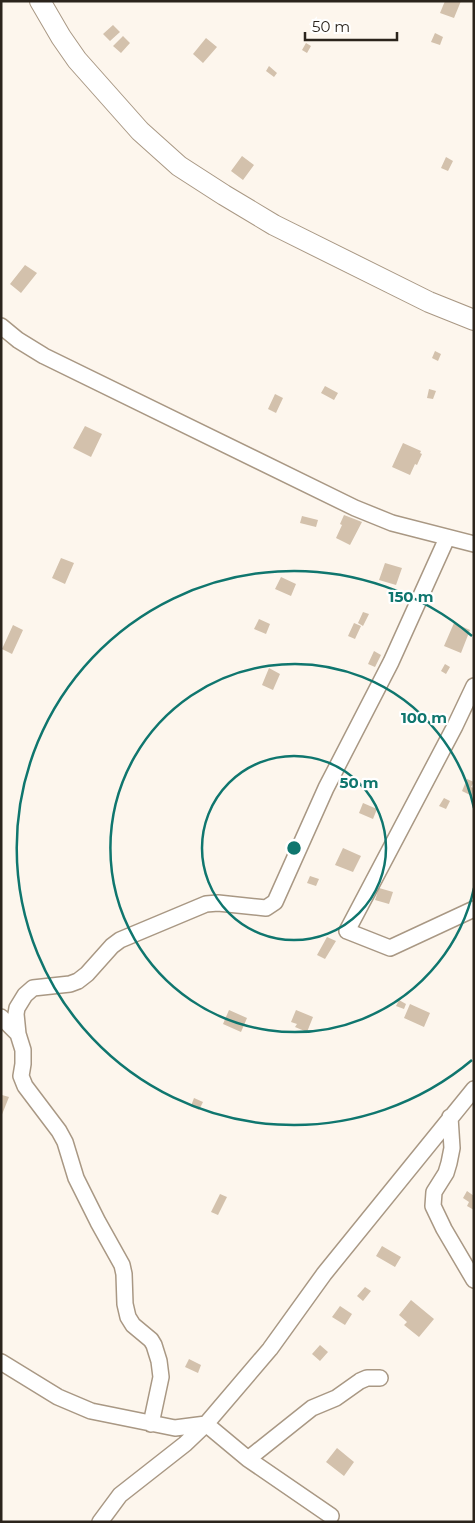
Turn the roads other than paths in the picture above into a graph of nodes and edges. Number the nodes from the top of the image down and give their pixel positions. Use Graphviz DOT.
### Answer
graph roads {
  1 [pos="40,1"];
  2 [pos="474,320"];
  3 [pos="1,326"];
  4 [pos="447,538"];
  5 [pos="474,544"];
  6 [pos="474,686"];
  7 [pos="474,909"];
  8 [pos="1,1017"];
  9 [pos="18,1034"];
  10 [pos="474,1089"];
  11 [pos="450,1116"];
  12 [pos="474,1280"];
  13 [pos="1,1362"];
  14 [pos="380,1378"];
  15 [pos="151,1424"];
  16 [pos="206,1424"];
  17 [pos="248,1459"];
  18 [pos="331,1516"];
  19 [pos="100,1522"];
  1 -- 2 [label="street"];
  3 -- 4 [label="street"];
  4 -- 5 [label="street"];
  4 -- 9 [label="street"];
  6 -- 7 [label="street"];
  8 -- 9 [label="street"];
  9 -- 15 [label="street"];
  10 -- 11 [label="street"];
  11 -- 12 [label="street"];
  11 -- 16 [label="street"];
  13 -- 15 [label="street"];
  14 -- 17 [label="street"];
  15 -- 16 [label="street"];
  16 -- 17 [label="street"];
  16 -- 19 [label="street"];
  17 -- 18 [label="street"];
}
